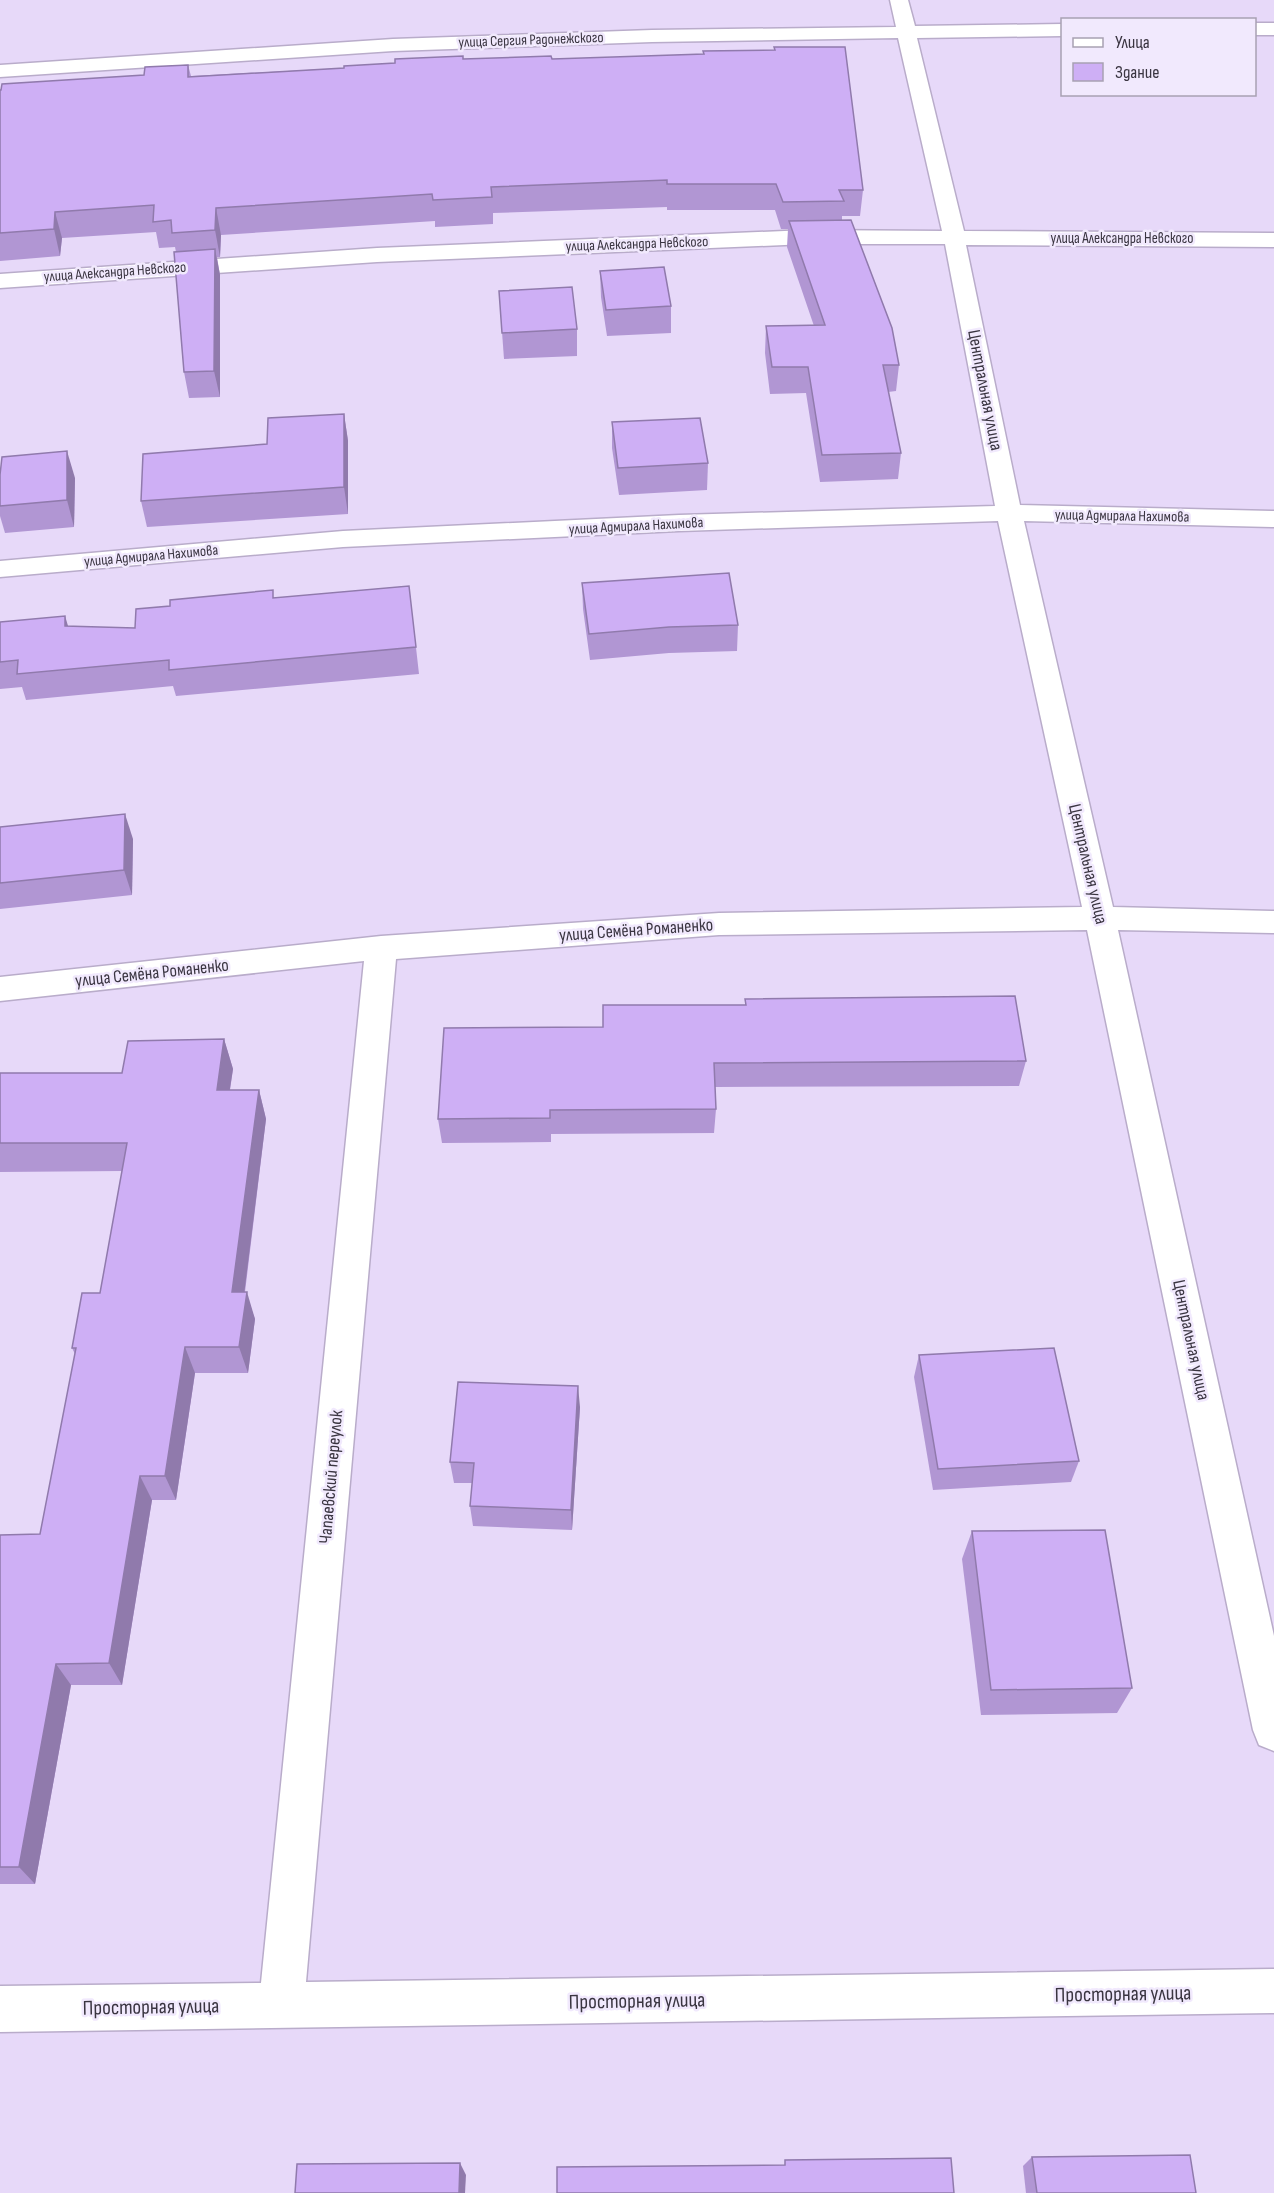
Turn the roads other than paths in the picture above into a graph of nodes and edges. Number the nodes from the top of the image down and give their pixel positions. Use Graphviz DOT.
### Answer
graph roads {
  1 [pos="899,0"];
  2 [pos="1256,29"];
  3 [pos="1274,29"];
  4 [pos="1061,30"];
  5 [pos="906,32"];
  6 [pos="0,71"];
  7 [pos="954,237"];
  8 [pos="1274,240"];
  9 [pos="0,281"];
  10 [pos="1009,513"];
  11 [pos="1274,519"];
  12 [pos="0,569"];
  13 [pos="1100,918"];
  14 [pos="1274,922"];
  15 [pos="381,948"];
  16 [pos="0,989"];
  17 [pos="1274,1730"];
  18 [pos="1274,1992"];
  19 [pos="281,2006"];
  20 [pos="0,2009"];
  1 -- 5 [label="street, Центральная улица"];
  2 -- 3 [label="street"];
  4 -- 5 [label="street, улица Сергия Радонежского"];
  5 -- 6 [label="street, улица Сергия Радонежского"];
  5 -- 7 [label="street, Центральная улица"];
  7 -- 8 [label="street, улица Александра Невского"];
  7 -- 9 [label="street, улица Александра Невского"];
  7 -- 10 [label="street, Центральная улица"];
  10 -- 11 [label="street, улица Адмирала Нахимова"];
  10 -- 12 [label="street, улица Адмирала Нахимова"];
  10 -- 13 [label="street, Центральная улица"];
  13 -- 14 [label="street, улица Семёна Романенко"];
  13 -- 15 [label="street, улица Семёна Романенко"];
  13 -- 17 [label="street, Центральная улица"];
  15 -- 16 [label="street, улица Семёна Романенко"];
  15 -- 19 [label="street, Чапаевский переулок"];
  18 -- 19 [label="street, Просторная улица"];
  19 -- 20 [label="street, Просторная улица"];
}
